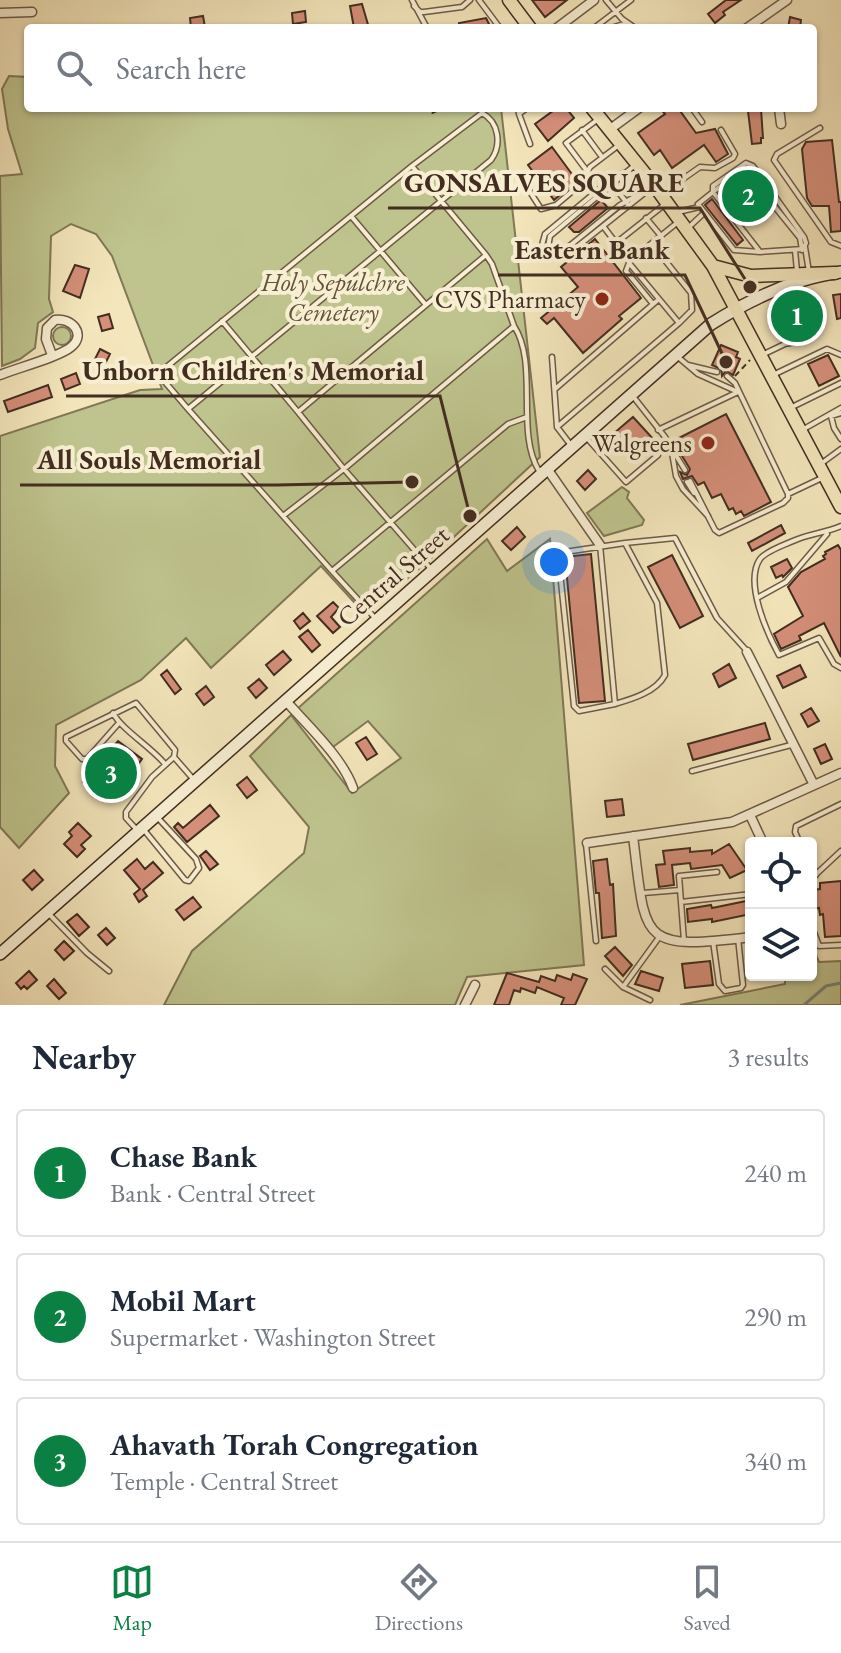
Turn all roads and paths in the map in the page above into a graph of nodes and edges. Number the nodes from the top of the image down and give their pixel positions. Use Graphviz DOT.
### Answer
graph roads {
  1 [pos="470,0"];
  2 [pos="479,0"];
  3 [pos="509,0"];
  4 [pos="594,0"];
  5 [pos="606,0"];
  6 [pos="631,0"];
  7 [pos="787,0"];
  8 [pos="413,3"];
  9 [pos="32,12"];
  10 [pos="615,12"];
  11 [pos="0,13"];
  12 [pos="766,14"];
  13 [pos="423,24"];
  14 [pos="497,24"];
  15 [pos="525,24"];
  16 [pos="562,24"];
  17 [pos="599,24"];
  18 [pos="623,24"];
  19 [pos="752,24"];
  20 [pos="767,24"];
  21 [pos="518,112"];
  22 [pos="634,112"];
  23 [pos="695,112"];
  24 [pos="780,112"];
  25 [pos="596,113"];
  26 [pos="702,122"];
  27 [pos="781,124"];
  28 [pos="820,128"];
  29 [pos="582,130"];
  30 [pos="609,130"];
  31 [pos="721,130"];
  32 [pos="621,143"];
  33 [pos="530,144"];
  34 [pos="602,157"];
  35 [pos="637,163"];
  36 [pos="412,166"];
  37 [pos="587,171"];
  38 [pos="624,173"];
  39 [pos="621,183"];
  40 [pos="525,184"];
  41 [pos="611,185"];
  42 [pos="602,186"];
  43 [pos="634,187"];
  44 [pos="713,192"];
  45 [pos="642,194"];
  46 [pos="661,194"];
  47 [pos="441,201"];
  48 [pos="627,201"];
  49 [pos="699,207"];
  50 [pos="626,209"];
  51 [pos="704,213"];
  52 [pos="351,216"];
  53 [pos="646,218"];
  54 [pos="681,221"];
  55 [pos="603,226"];
  56 [pos="661,236"];
  57 [pos="652,244"];
  58 [pos="841,246"];
  59 [pos="801,249"];
  60 [pos="381,251"];
  61 [pos="760,252"];
  62 [pos="486,255"];
  63 [pos="629,263"];
  64 [pos="713,266"];
  65 [pos="838,273"];
  66 [pos="802,277"];
  67 [pos="659,299"];
  68 [pos="803,299"];
  69 [pos="653,304"];
  70 [pos="426,305"];
  71 [pos="737,308"];
  72 [pos="222,321"];
  73 [pos="679,323"];
  74 [pos="514,326"];
  75 [pos="786,343"];
  76 [pos="676,354"];
  77 [pos="52,355"];
  78 [pos="841,355"];
  79 [pos="252,356"];
  80 [pos="552,357"];
  81 [pos="755,358"];
  82 [pos="686,365"];
  83 [pos="717,372"];
  84 [pos="0,375"];
  85 [pos="727,376"];
  86 [pos="771,377"];
  87 [pos="734,381"];
  88 [pos="841,383"];
  89 [pos="555,389"];
  90 [pos="738,392"];
  91 [pos="631,394"];
  92 [pos="188,409"];
  93 [pos="788,409"];
  94 [pos="841,410"];
  95 [pos="298,412"];
  96 [pos="831,416"];
  97 [pos="527,417"];
  98 [pos="557,427"];
  99 [pos="658,430"];
  100 [pos="801,431"];
  101 [pos="586,437"];
  102 [pos="841,439"];
  103 [pos="671,447"];
  104 [pos="573,448"];
  105 [pos="841,449"];
  106 [pos="658,455"];
  107 [pos="344,469"];
  108 [pos="683,470"];
  109 [pos="823,470"];
  110 [pos="545,473"];
  111 [pos="688,481"];
  112 [pos="837,491"];
  113 [pos="788,494"];
  114 [pos="841,507"];
  115 [pos="283,516"];
  116 [pos="708,516"];
  117 [pos="390,522"];
  118 [pos="841,526"];
  119 [pos="828,532"];
  120 [pos="625,543"];
  121 [pos="600,545"];
  122 [pos="432,570"];
  123 [pos="332,571"];
  124 [pos="757,598"];
  125 [pos="377,619"];
  126 [pos="747,652"];
  127 [pos="841,668"];
  128 [pos="285,700"];
  129 [pos="615,704"];
  130 [pos="113,713"];
  131 [pos="118,724"];
  132 [pos="794,745"];
  133 [pos="174,757"];
  134 [pos="165,765"];
  135 [pos="692,771"];
  136 [pos="841,773"];
  137 [pos="195,782"];
  138 [pos="814,785"];
  139 [pos="353,788"];
  140 [pos="841,804"];
  141 [pos="750,815"];
  142 [pos="156,816"];
  143 [pos="140,830"];
  144 [pos="633,836"];
  145 [pos="760,837"];
  146 [pos="797,837"];
  147 [pos="587,843"];
  148 [pos="841,851"];
  149 [pos="717,872"];
  150 [pos="817,873"];
  151 [pos="680,890"];
  152 [pos="640,893"];
  153 [pos="745,895"];
  154 [pos="681,902"];
  155 [pos="48,912"];
  156 [pos="660,936"];
  157 [pos="745,937"];
  158 [pos="738,938"];
  159 [pos="817,940"];
  160 [pos="596,941"];
  161 [pos="713,941"];
  162 [pos="684,943"];
  163 [pos="841,945"];
  164 [pos="0,954"];
  165 [pos="605,969"];
  166 [pos="109,971"];
  167 [pos="475,985"];
  168 [pos="623,987"];
  169 [pos="650,1000"];
  170 [pos="465,1005"];
  1 -- 8 [label="lane"];
  2 -- 14 [label="lane"];
  3 -- 15 [label="main road"];
  4 -- 16 [label="street"];
  5 -- 10 [label="lane"];
  6 -- 10 [label="lane"];
  7 -- 12 [label="street"];
  8 -- 13 [label="lane"];
  9 -- 11 [label="street"];
  10 -- 17 [label="lane"];
  10 -- 18 [label="lane"];
  12 -- 19 [label="street"];
  12 -- 20 [label="street"];
  21 -- 33 [label="lane"];
  22 -- 30 [label="street"];
  23 -- 26 [label="lane"];
  24 -- 27 [label="street"];
  25 -- 29 [label="lane"];
  25 -- 30 [label="main road"];
  28 -- 58 [label="lane"];
  29 -- 34 [label="lane"];
  29 -- 37 [label="lane"];
  30 -- 32 [label="main road"];
  31 -- 46 [label="lane"];
  32 -- 34 [label="lane"];
  32 -- 35 [label="main road"];
  34 -- 37 [label="lane"];
  35 -- 38 [label="lane"];
  35 -- 46 [label="main road"];
  36 -- 47 [label="lane"];
  36 -- 47 [label="lane"];
  36 -- 52 [label="lane"];
  37 -- 40 [label="lane"];
  38 -- 41 [label="lane"];
  38 -- 42 [label="lane"];
  39 -- 43 [label="path"];
  41 -- 42 [label="lane"];
  41 -- 48 [label="lane"];
  41 -- 48 [label="lane"];
  42 -- 55 [label="lane"];
  44 -- 49 [label="lane"];
  44 -- 59 [label="lane"];
  44 -- 61 [label="lane"];
  45 -- 46 [label="lane"];
  45 -- 48 [label="lane"];
  45 -- 50 [label="lane"];
  46 -- 53 [label="lane"];
  46 -- 54 [label="main road"];
  47 -- 60 [label="lane"];
  47 -- 62 [label="lane"];
  48 -- 50 [label="lane"];
  49 -- 51 [label="lane"];
  49 -- 54 [label="lane"];
  50 -- 55 [label="lane"];
  51 -- 54 [label="lane"];
  51 -- 61 [label="lane"];
  52 -- 60 [label="lane"];
  52 -- 72 [label="lane"];
  53 -- 55 [label="lane"];
  53 -- 56 [label="lane"];
  54 -- 56 [label="lane"];
  54 -- 64 [label="main road"];
  56 -- 57 [label="lane"];
  57 -- 63 [label="lane"];
  57 -- 73 [label="lane"];
  59 -- 61 [label="lane"];
  59 -- 66 [label="lane"];
  59 -- 66 [label="lane"];
  60 -- 70 [label="lane"];
  60 -- 79 [label="lane"];
  62 -- 70 [label="lane"];
  62 -- 74 [label="lane"];
  63 -- 67 [label="lane"];
  63 -- 69 [label="lane"];
  64 -- 66 [label="main road"];
  64 -- 71 [label="main road"];
  65 -- 66 [label="main road"];
  66 -- 68 [label="lane"];
  66 -- 71 [label="main road, Central Street"];
  67 -- 69 [label="lane"];
  67 -- 73 [label="lane"];
  68 -- 75 [label="lane"];
  68 -- 75 [label="lane"];
  69 -- 89 [label="lane"];
  70 -- 95 [label="lane"];
  71 -- 76 [label="main road, Central Street"];
  71 -- 81 [label="main road"];
  72 -- 79 [label="lane"];
  72 -- 92 [label="lane"];
  73 -- 98 [label="lane"];
  74 -- 97 [label="lane"];
  74 -- 107 [label="lane"];
  75 -- 81 [label="lane"];
  76 -- 82 [label="lane"];
  76 -- 91 [label="main road, Central Street"];
  77 -- 77 [label="street"];
  77 -- 84 [label="street"];
  78 -- 86 [label="lane"];
  79 -- 92 [label="lane"];
  79 -- 95 [label="lane"];
  80 -- 89 [label="lane"];
  81 -- 86 [label="main road"];
  81 -- 87 [label="path"];
  82 -- 83 [label="lane"];
  82 -- 90 [label="lane"];
  85 -- 87 [label="lane"];
  86 -- 93 [label="main road"];
  87 -- 90 [label="lane"];
  88 -- 93 [label="lane"];
  89 -- 98 [label="lane"];
  90 -- 99 [label="lane"];
  90 -- 113 [label="lane"];
  91 -- 99 [label="lane"];
  91 -- 101 [label="main road, Central Street"];
  92 -- 115 [label="lane"];
  93 -- 100 [label="main road"];
  94 -- 96 [label="lane"];
  95 -- 107 [label="lane"];
  96 -- 100 [label="lane"];
  96 -- 102 [label="lane"];
  97 -- 110 [label="lane"];
  97 -- 117 [label="lane"];
  98 -- 104 [label="lane"];
  99 -- 103 [label="lane"];
  100 -- 109 [label="main road"];
  101 -- 104 [label="main road, Central Street"];
  101 -- 106 [label="lane"];
  103 -- 108 [label="lane"];
  103 -- 116 [label="lane"];
  104 -- 110 [label="main road, Central Street"];
  105 -- 109 [label="lane"];
  107 -- 115 [label="lane"];
  107 -- 117 [label="lane"];
  109 -- 112 [label="main road"];
  109 -- 113 [label="lane"];
  110 -- 121 [label="street"];
  110 -- 122 [label="main road, Central Street"];
  111 -- 116 [label="lane"];
  112 -- 114 [label="main road"];
  113 -- 116 [label="lane"];
  115 -- 123 [label="lane"];
  117 -- 122 [label="lane"];
  117 -- 123 [label="lane"];
  118 -- 119 [label="lane"];
  119 -- 124 [label="lane"];
  119 -- 124 [label="lane"];
  120 -- 121 [label="lane"];
  120 -- 126 [label="lane"];
  120 -- 129 [label="lane"];
  121 -- 129 [label="lane"];
  121 -- 129 [label="lane"];
  122 -- 125 [label="main road, Central Street"];
  123 -- 125 [label="lane"];
  124 -- 127 [label="lane"];
  125 -- 128 [label="main road, Central Street"];
  126 -- 132 [label="street"];
  128 -- 137 [label="main road, Central Street"];
  128 -- 139 [label="street"];
  130 -- 131 [label="lane"];
  130 -- 131 [label="lane"];
  130 -- 133 [label="lane"];
  131 -- 134 [label="lane"];
  132 -- 135 [label="lane"];
  132 -- 138 [label="street"];
  133 -- 134 [label="lane"];
  133 -- 137 [label="lane"];
  134 -- 143 [label="lane"];
  136 -- 138 [label="street"];
  137 -- 142 [label="main road, Central Street"];
  138 -- 141 [label="street"];
  140 -- 146 [label="lane"];
  141 -- 144 [label="street"];
  141 -- 145 [label="street"];
  142 -- 143 [label="main road, Central Street"];
  142 -- 143 [label="lane"];
  143 -- 155 [label="main road, Central Street"];
  144 -- 147 [label="street"];
  144 -- 152 [label="street"];
  147 -- 160 [label="lane"];
  148 -- 150 [label="lane"];
  149 -- 151 [label="lane"];
  151 -- 152 [label="lane"];
  151 -- 154 [label="lane"];
  152 -- 156 [label="street"];
  153 -- 154 [label="lane"];
  154 -- 162 [label="lane"];
  155 -- 164 [label="main road, Central Street"];
  155 -- 166 [label="lane"];
  156 -- 162 [label="street"];
  156 -- 168 [label="lane"];
  157 -- 158 [label="street"];
  158 -- 161 [label="street"];
  158 -- 161 [label="lane"];
  159 -- 163 [label="lane"];
  161 -- 162 [label="street"];
  165 -- 168 [label="lane"];
  167 -- 170 [label="street"];
  168 -- 169 [label="lane"];
}
